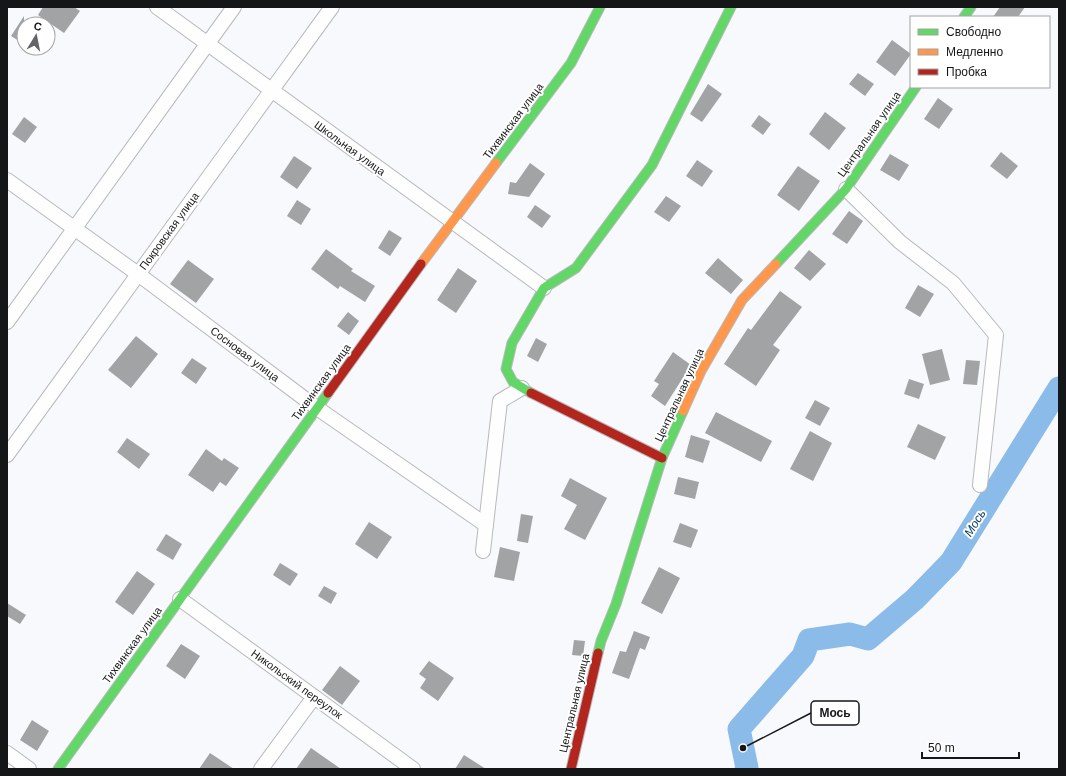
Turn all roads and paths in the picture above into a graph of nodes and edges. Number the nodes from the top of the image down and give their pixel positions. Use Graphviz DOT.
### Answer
graph roads {
  1 [pos="156,7"];
  2 [pos="234,7"];
  3 [pos="332,7"];
  4 [pos="600,7"];
  5 [pos="731,7"];
  6 [pos="971,7"];
  7 [pos="965,16"];
  8 [pos="208,44"];
  9 [pos="915,88"];
  10 [pos="271,90"];
  11 [pos="7,180"];
  12 [pos="846,189"];
  13 [pos="452,222"];
  14 [pos="75,229"];
  15 [pos="138,274"];
  16 [pos="544,288"];
  17 [pos="7,322"];
  18 [pos="522,388"];
  19 [pos="317,408"];
  20 [pos="7,455"];
  21 [pos="662,458"];
  22 [pos="980,485"];
  23 [pos="486,525"];
  24 [pos="484,551"];
  25 [pos="180,599"];
  26 [pos="314,697"];
  27 [pos="7,753"];
  28 [pos="29,769"];
  29 [pos="58,769"];
  30 [pos="261,769"];
  31 [pos="413,769"];
  32 [pos="571,769"];
  1 -- 8 [label="street, Школьная улица"];
  2 -- 8 [label="street"];
  3 -- 10 [label="street, Покровская улица"];
  4 -- 13 [label="street, Тихвинская улица"];
  5 -- 16 [label="street"];
  6 -- 7 [label="street"];
  8 -- 10 [label="street, Школьная улица"];
  8 -- 14 [label="street"];
  9 -- 12 [label="street, Центральная улица"];
  10 -- 13 [label="street, Школьная улица"];
  10 -- 15 [label="street, Покровская улица"];
  11 -- 14 [label="street, Сосновая улица"];
  12 -- 21 [label="street, Центральная улица"];
  12 -- 22 [label="street"];
  13 -- 16 [label="street, Школьная улица"];
  13 -- 19 [label="street, Тихвинская улица"];
  14 -- 15 [label="street, Сосновая улица"];
  14 -- 17 [label="street"];
  15 -- 19 [label="street, Сосновая улица"];
  15 -- 20 [label="street, Покровская улица"];
  16 -- 18 [label="street"];
  18 -- 21 [label="street"];
  18 -- 23 [label="street"];
  19 -- 23 [label="street, Сосновая улица"];
  19 -- 25 [label="street, Тихвинская улица"];
  21 -- 32 [label="street, Центральная улица"];
  23 -- 24 [label="street"];
  25 -- 26 [label="street, Никольский переулок"];
  25 -- 29 [label="street, Тихвинская улица"];
  26 -- 30 [label="street"];
  26 -- 31 [label="street, Никольский переулок"];
  27 -- 28 [label="street"];
}
